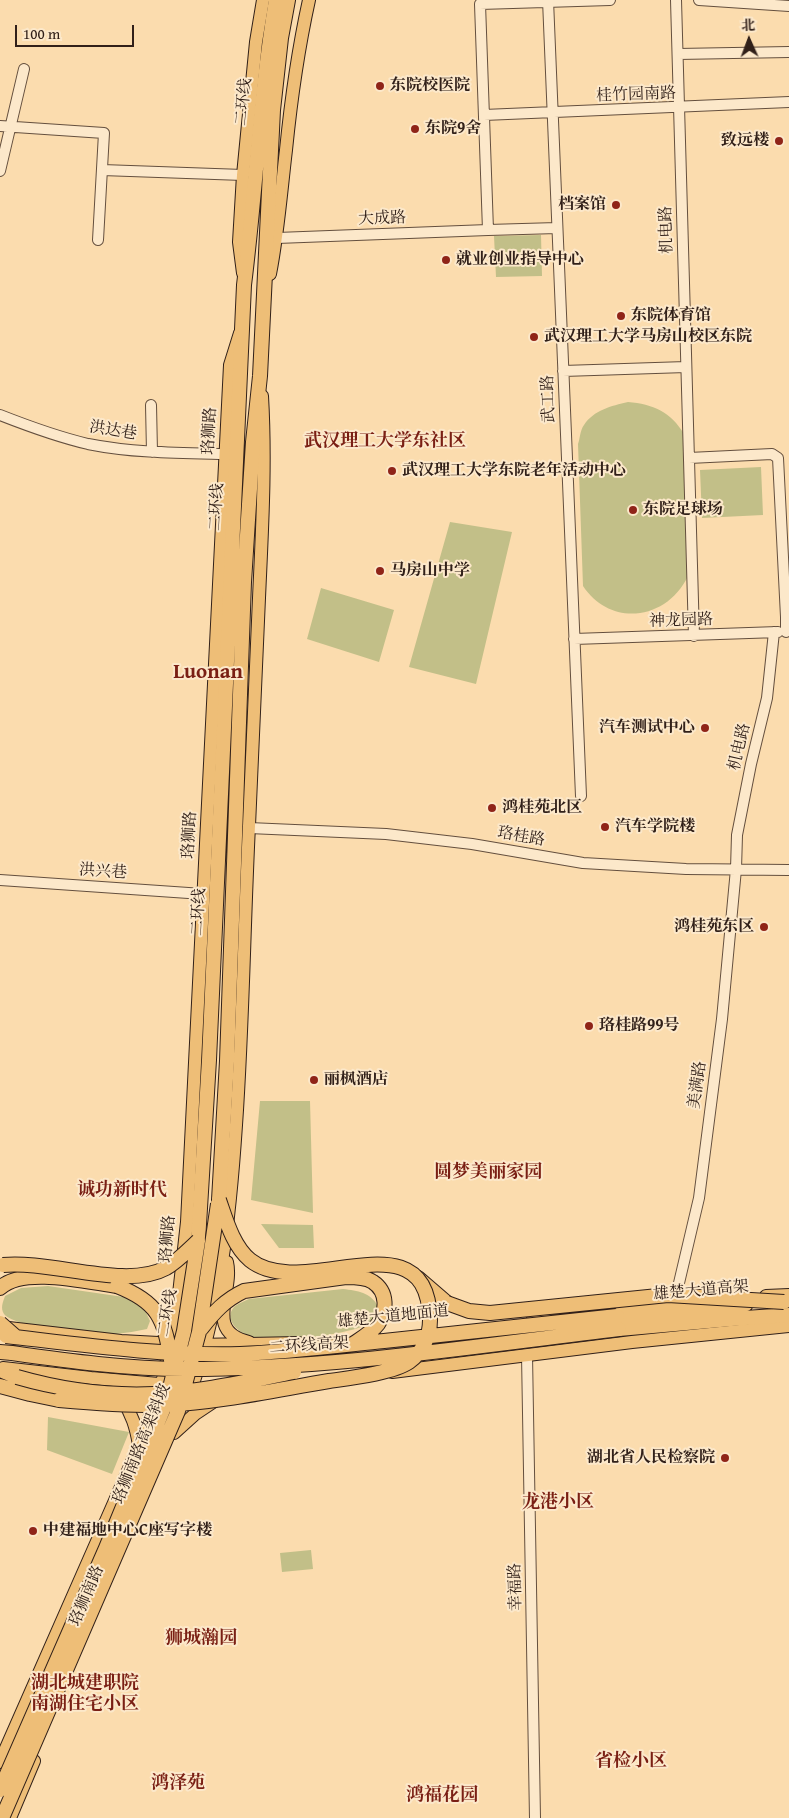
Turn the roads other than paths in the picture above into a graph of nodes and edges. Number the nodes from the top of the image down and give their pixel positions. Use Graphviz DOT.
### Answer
graph roads {
  1 [pos="263,0"];
  2 [pos="276,0"];
  3 [pos="288,0"];
  4 [pos="296,0"];
  5 [pos="309,0"];
  6 [pos="610,0"];
  7 [pos="676,0"];
  8 [pos="699,0"];
  9 [pos="548,1"];
  10 [pos="754,2"];
  11 [pos="789,6"];
  12 [pos="789,52"];
  13 [pos="678,54"];
  14 [pos="24,69"];
  15 [pos="789,102"];
  16 [pos="678,108"];
  17 [pos="553,113"];
  18 [pos="484,115"];
  19 [pos="0,126"];
  20 [pos="11,127"];
  21 [pos="102,170"];
  22 [pos="0,171"];
  23 [pos="243,175"];
  24 [pos="270,177"];
  25 [pos="558,228"];
  26 [pos="488,230"];
  27 [pos="277,238"];
  28 [pos="98,240"];
  29 [pos="244,285"];
  30 [pos="265,298"];
  31 [pos="242,329"];
  32 [pos="686,367"];
  33 [pos="563,372"];
  34 [pos="260,376"];
  35 [pos="152,405"];
  36 [pos="0,415"];
  37 [pos="152,452"];
  38 [pos="225,454"];
  39 [pos="689,458"];
  40 [pos="774,632"];
  41 [pos="787,632"];
  42 [pos="694,636"];
  43 [pos="574,640"];
  44 [pos="581,796"];
  45 [pos="249,828"];
  46 [pos="736,869"];
  47 [pos="789,870"];
  48 [pos="0,880"];
  49 [pos="203,894"];
  50 [pos="227,1061"];
  51 [pos="218,1200"];
  52 [pos="198,1241"];
  53 [pos="224,1248"];
  54 [pos="0,1266"];
  55 [pos="418,1278"];
  56 [pos="0,1288"];
  57 [pos="674,1303"];
  58 [pos="788,1304"];
  59 [pos="177,1312"];
  60 [pos="618,1323"];
  61 [pos="789,1326"];
  62 [pos="4,1332"];
  63 [pos="199,1332"];
  64 [pos="121,1341"];
  65 [pos="171,1344"];
  66 [pos="278,1344"];
  67 [pos="352,1345"];
  68 [pos="205,1346"];
  69 [pos="0,1352"];
  70 [pos="527,1355"];
  71 [pos="354,1361"];
  72 [pos="0,1368"];
  73 [pos="91,1378"];
  74 [pos="167,1382"];
  75 [pos="0,1386"];
  76 [pos="192,1386"];
  77 [pos="246,1386"];
  78 [pos="174,1433"];
  79 [pos="139,1446"];
  80 [pos="0,1762"];
  81 [pos="0,1790"];
  82 [pos="2,1818"];
  83 [pos="10,1818"];
  84 [pos="534,1818"];
  1 -- 23 [label="main road"];
  2 -- 29 [label="highway, 二环线"];
  3 -- 24 [label="highway, 二环线"];
  4 -- 24 [label="highway"];
  5 -- 27 [label="main road"];
  6 -- 9 [label="street"];
  7 -- 13 [label="street, 机电路"];
  8 -- 10 [label="street"];
  9 -- 17 [label="street, 武工路"];
  9 -- 18 [label="street"];
  10 -- 11 [label="street"];
  12 -- 13 [label="street"];
  13 -- 16 [label="street, 机电路"];
  14 -- 20 [label="street"];
  15 -- 16 [label="street, 桂竹园南路"];
  16 -- 17 [label="street, 桂竹园南路"];
  16 -- 32 [label="street, 机电路"];
  17 -- 18 [label="street, 桂竹园南路"];
  17 -- 25 [label="street, 武工路"];
  18 -- 26 [label="street"];
  19 -- 20 [label="street"];
  20 -- 21 [label="street"];
  20 -- 22 [label="street"];
  21 -- 23 [label="street"];
  21 -- 28 [label="street"];
  23 -- 29 [label="main road"];
  24 -- 30 [label="highway, 二环线"];
  25 -- 26 [label="street, 大成路"];
  25 -- 33 [label="street, 武工路"];
  26 -- 27 [label="street, 大成路"];
  27 -- 30 [label="main road"];
  29 -- 31 [label="highway, 二环线"];
  30 -- 34 [label="highway, 二环线"];
  31 -- 38 [label="main road, 珞狮路"];
  31 -- 52 [label="highway, 二环线"];
  32 -- 33 [label="street"];
  32 -- 39 [label="street, 机电路"];
  33 -- 43 [label="street, 武工路"];
  34 -- 45 [label="main road"];
  34 -- 50 [label="highway, 二环线"];
  35 -- 37 [label="street"];
  36 -- 37 [label="street, 洪达巷"];
  37 -- 38 [label="street, 洪达巷"];
  38 -- 49 [label="main road, 珞狮路"];
  39 -- 41 [label="street"];
  39 -- 42 [label="street, 机电路"];
  40 -- 41 [label="street, 神龙园路"];
  40 -- 42 [label="street, 神龙园路"];
  40 -- 46 [label="street, 机电路"];
  42 -- 43 [label="street, 神龙园路"];
  43 -- 44 [label="street, 武工路"];
  45 -- 46 [label="street, 珞桂路"];
  45 -- 53 [label="main road"];
  46 -- 47 [label="street, 珞桂路"];
  46 -- 57 [label="street, 美满路"];
  48 -- 49 [label="street, 洪兴巷"];
  49 -- 59 [label="main road, 珞狮路"];
  50 -- 51 [label="highway, 珞狮南路高架斜坡"];
  51 -- 55 [label="highway, bridge"];
  51 -- 63 [label="highway, 珞狮南路高架斜坡, bridge"];
  52 -- 54 [label="highway, bridge"];
  52 -- 74 [label="highway, 二环线, bridge"];
  53 -- 66 [label="main road"];
  53 -- 68 [label="main road"];
  55 -- 58 [label="highway, bridge"];
  55 -- 75 [label="highway, bridge"];
  56 -- 74 [label="highway, bridge"];
  57 -- 58 [label="main road, 雄楚大道地面道"];
  57 -- 66 [label="main road, 雄楚大道地面道"];
  58 -- 60 [label="highway, 雄楚大道高架"];
  59 -- 64 [label="main road"];
  59 -- 65 [label="main road, 珞狮路"];
  60 -- 67 [label="highway, bridge"];
  60 -- 71 [label="highway, 二环线高架, bridge"];
  61 -- 70 [label="main road"];
  62 -- 64 [label="main road, 雄楚大道地面道"];
  62 -- 67 [label="highway, bridge"];
  63 -- 67 [label="highway, bridge"];
  63 -- 82 [label="highway, 珞狮南路高架斜坡, bridge"];
  64 -- 65 [label="main road, 雄楚大道地面道"];
  65 -- 68 [label="main road, 雄楚大道地面道"];
  65 -- 74 [label="main road, 珞狮南路"];
  66 -- 68 [label="main road, 雄楚大道地面道"];
  68 -- 76 [label="main road"];
  69 -- 71 [label="highway, 二环线高架, bridge"];
  70 -- 77 [label="main road"];
  70 -- 84 [label="street, 幸福路"];
  71 -- 72 [label="highway, bridge"];
  72 -- 73 [label="main road"];
  73 -- 74 [label="main road"];
  73 -- 79 [label="main road"];
  74 -- 76 [label="main road"];
  74 -- 79 [label="main road, 珞狮南路"];
  74 -- 81 [label="highway, 二环线, bridge"];
  76 -- 77 [label="main road"];
  76 -- 78 [label="main road, 珞狮南路"];
  77 -- 78 [label="main road"];
  78 -- 83 [label="main road, 珞狮南路"];
  79 -- 80 [label="main road, 珞狮南路"];
}
